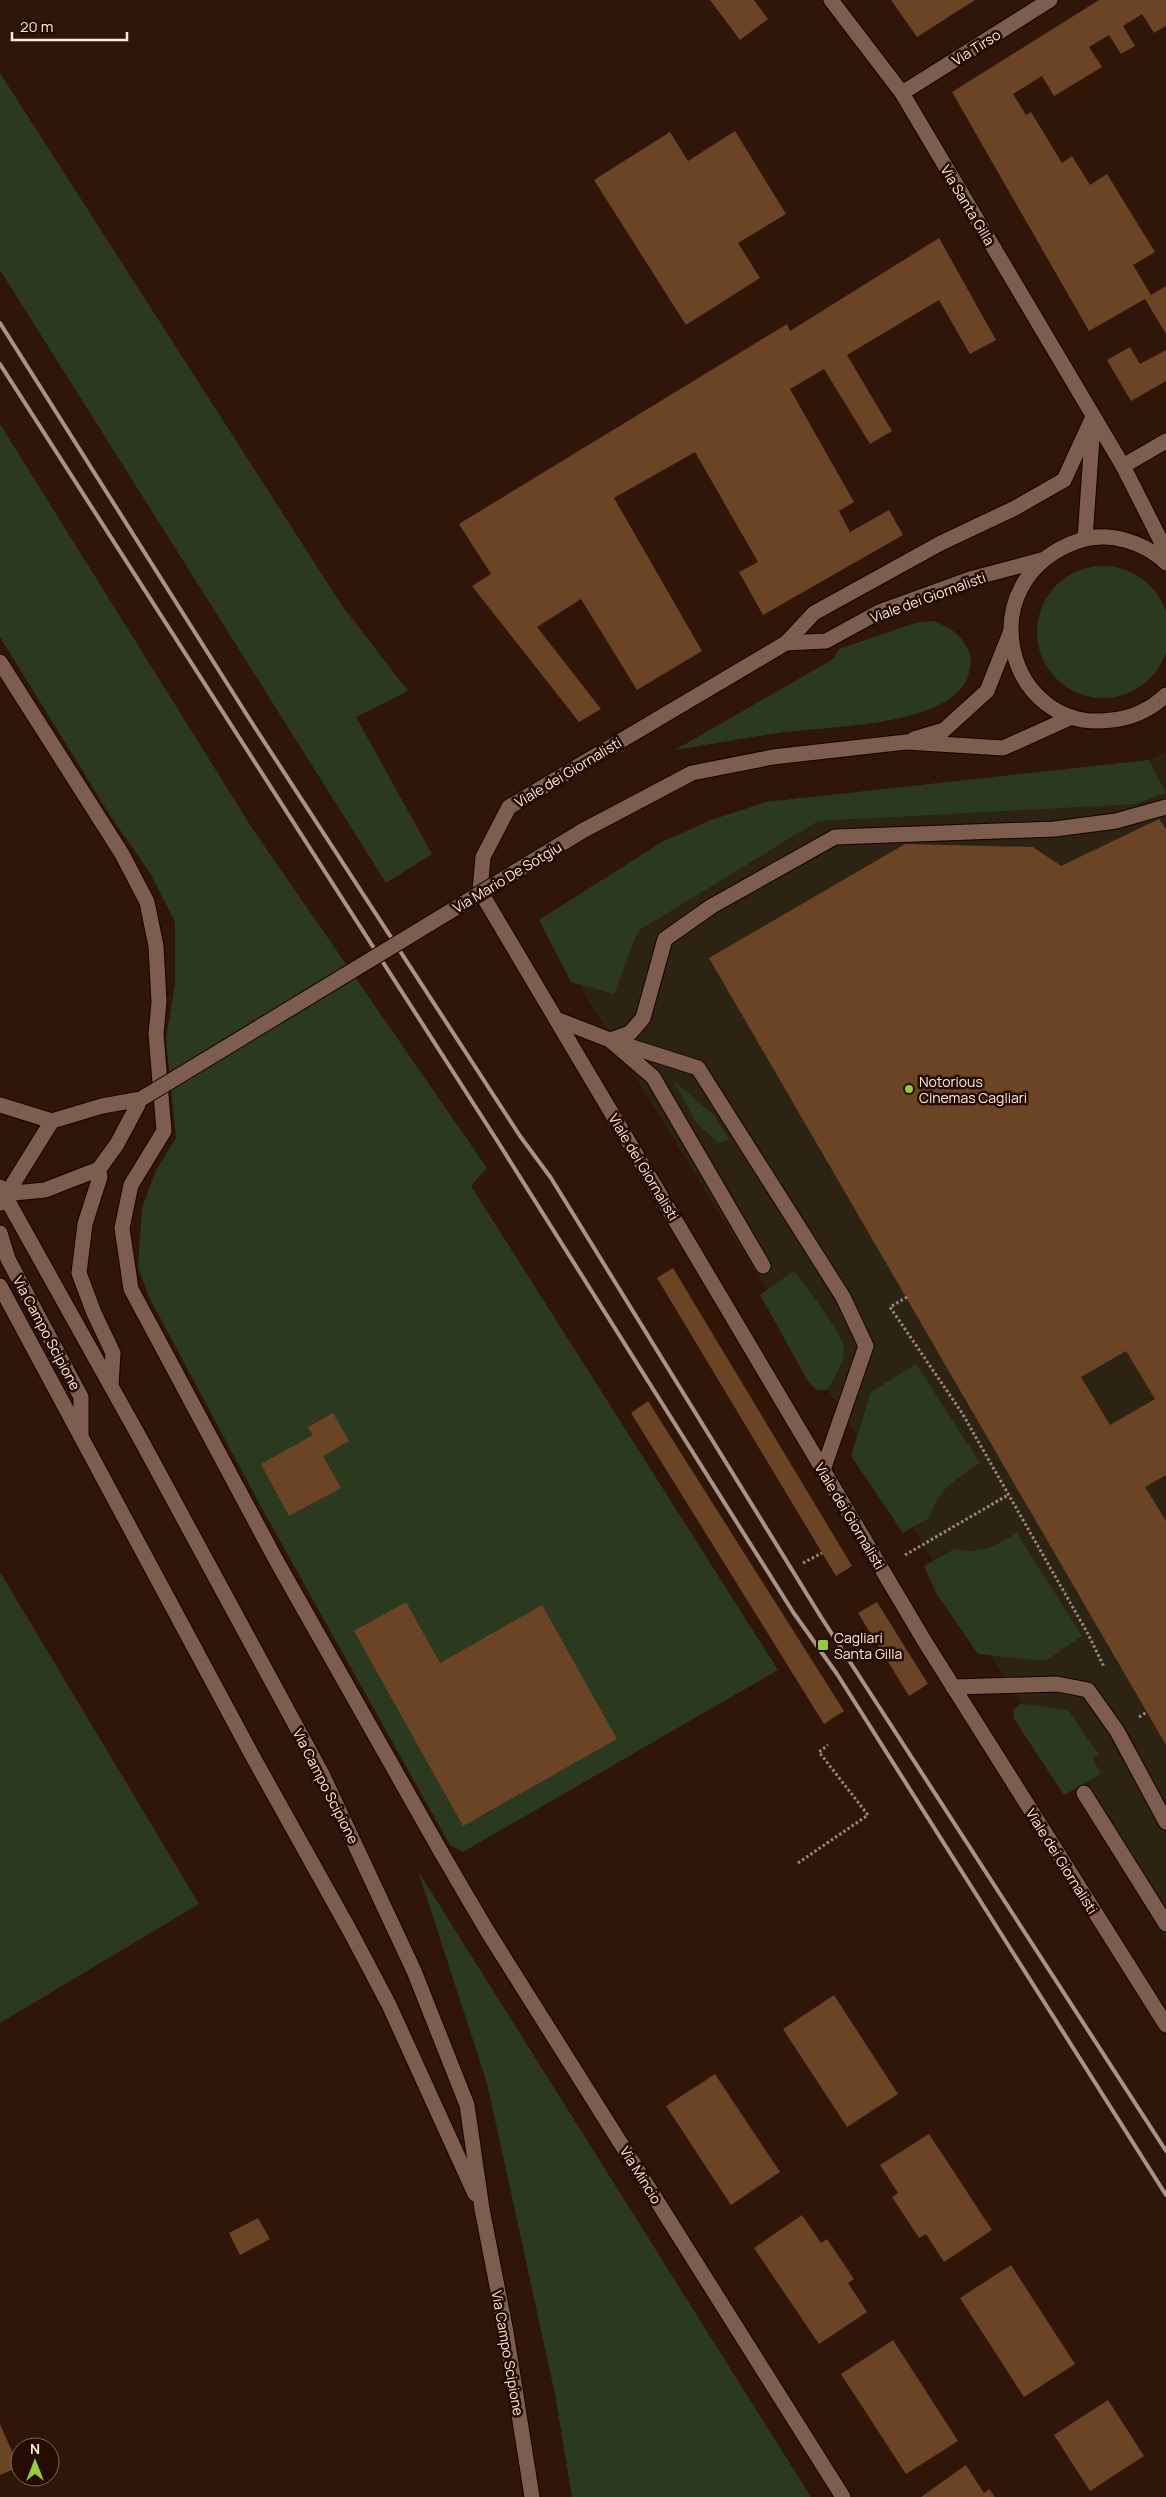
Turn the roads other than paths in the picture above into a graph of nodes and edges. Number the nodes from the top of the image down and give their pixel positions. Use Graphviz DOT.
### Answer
graph roads {
  1 [pos="831,0"];
  2 [pos="1050,0"];
  3 [pos="902,93"];
  4 [pos="1094,417"];
  5 [pos="1166,441"];
  6 [pos="1123,466"];
  7 [pos="1085,539"];
  8 [pos="1166,551"];
  9 [pos="1041,560"];
  10 [pos="1166,563"];
  11 [pos="1010,633"];
  12 [pos="786,643"];
  13 [pos="0,662"];
  14 [pos="1166,695"];
  15 [pos="1072,717"];
  16 [pos="906,742"];
  17 [pos="1166,807"];
  18 [pos="556,1019"];
  19 [pos="610,1040"];
  20 [pos="141,1099"];
  21 [pos="0,1105"];
  22 [pos="52,1121"];
  23 [pos="99,1169"];
  24 [pos="1,1195"];
  25 [pos="0,1233"];
  26 [pos="763,1266"];
  27 [pos="0,1286"];
  28 [pos="111,1386"];
  29 [pos="81,1436"];
  30 [pos="823,1470"];
  31 [pos="953,1688"];
  32 [pos="1084,1792"];
  33 [pos="1166,1822"];
  34 [pos="1166,1924"];
  35 [pos="1166,2025"];
  36 [pos="482,2209"];
  37 [pos="532,2497"];
  38 [pos="843,2497"];
  1 -- 3 [label="street, Via Santa Gilla"];
  2 -- 3 [label="street, Via Tirso"];
  3 -- 4 [label="street, Via Santa Gilla"];
  4 -- 6 [label="street, Via Santa Gilla"];
  4 -- 7 [label="street"];
  4 -- 12 [label="street"];
  5 -- 6 [label="street"];
  6 -- 8 [label="street, Via Santa Gilla"];
  7 -- 9 [label="street"];
  7 -- 10 [label="street"];
  9 -- 11 [label="street"];
  9 -- 12 [label="street, Viale dei Giornalisti"];
  11 -- 15 [label="street"];
  11 -- 16 [label="street, Via Mario De Sotgiu"];
  12 -- 18 [label="street, Viale dei Giornalisti"];
  13 -- 38 [label="street, Via Mincio"];
  14 -- 15 [label="street"];
  15 -- 16 [label="street, Via Mario De Sotgiu"];
  16 -- 20 [label="street, Via Mario De Sotgiu, bridge"];
  17 -- 19 [label="street"];
  18 -- 19 [label="street"];
  18 -- 30 [label="street, Viale dei Giornalisti"];
  19 -- 26 [label="street"];
  19 -- 30 [label="street"];
  20 -- 22 [label="street, Via Mario De Sotgiu"];
  20 -- 23 [label="street"];
  21 -- 22 [label="street"];
  22 -- 24 [label="street"];
  23 -- 24 [label="street"];
  23 -- 28 [label="street"];
  24 -- 28 [label="street, Via Campo Scipione"];
  25 -- 29 [label="street, Via Campo Scipione"];
  27 -- 29 [label="street, Via Campo Scipione"];
  28 -- 36 [label="street, Via Campo Scipione"];
  29 -- 36 [label="street, Via Campo Scipione"];
  30 -- 31 [label="street, Viale dei Giornalisti"];
  31 -- 33 [label="street"];
  31 -- 35 [label="street, Viale dei Giornalisti"];
  32 -- 34 [label="street"];
  36 -- 37 [label="street, Via Campo Scipione"];
}
